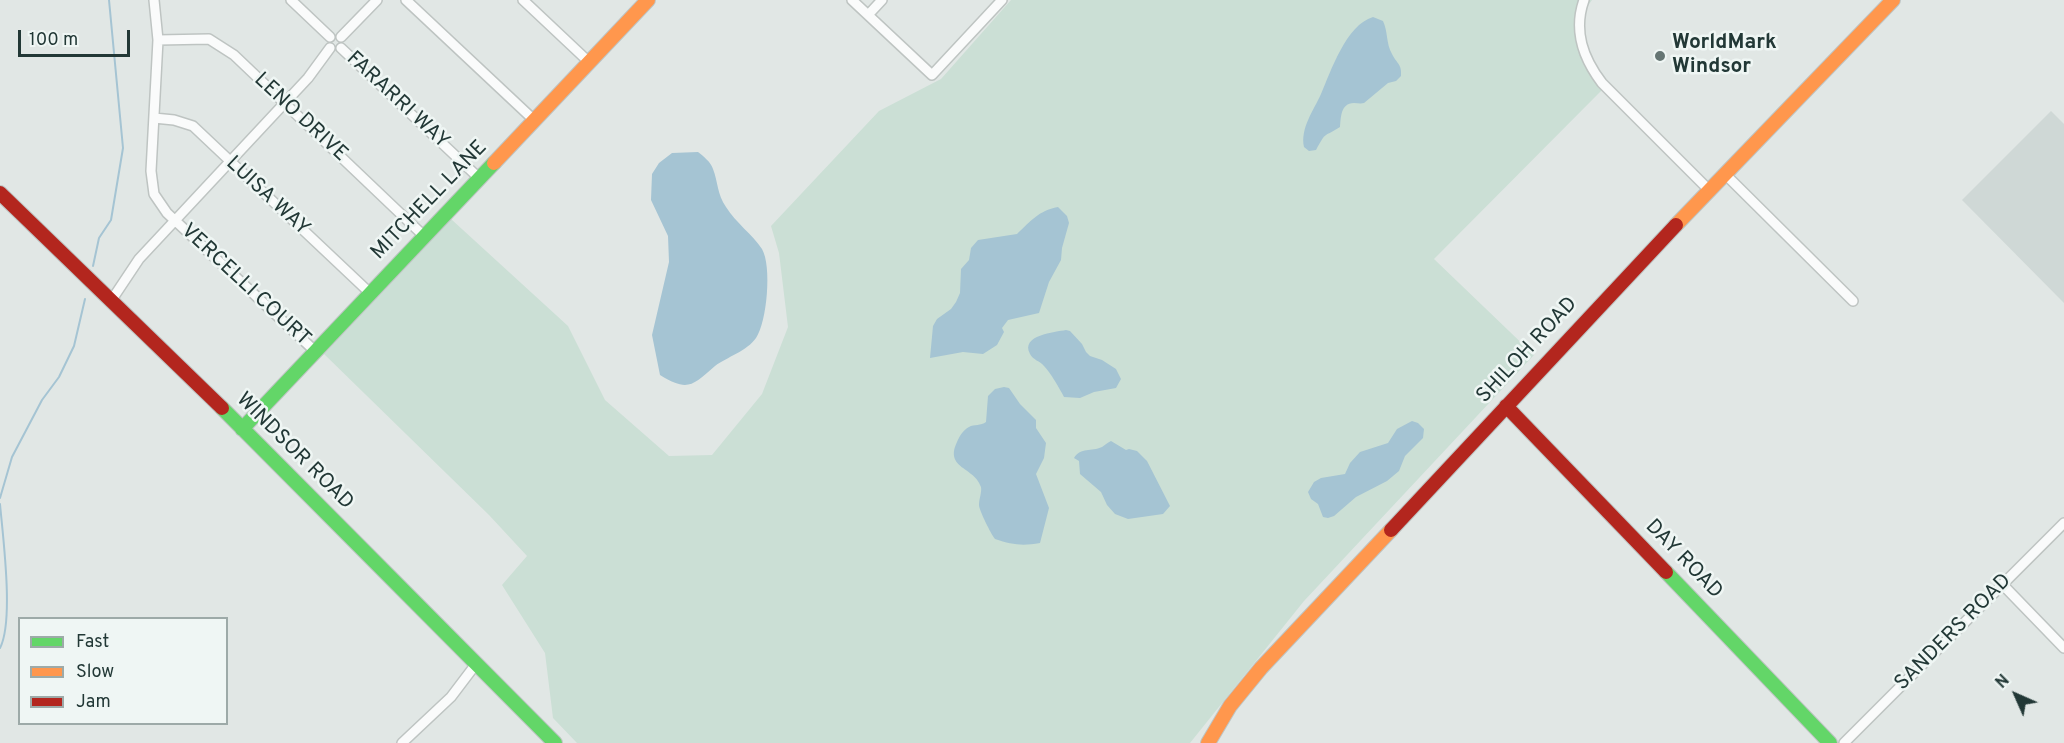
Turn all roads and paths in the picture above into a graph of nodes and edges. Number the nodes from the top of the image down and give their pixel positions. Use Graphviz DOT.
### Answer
graph roads {
  1 [pos="154,0"];
  2 [pos="291,0"];
  3 [pos="376,0"];
  4 [pos="406,0"];
  5 [pos="523,0"];
  6 [pos="648,0"];
  7 [pos="852,0"];
  8 [pos="882,0"];
  9 [pos="1002,0"];
  10 [pos="1584,0"];
  11 [pos="1893,0"];
  12 [pos="868,15"];
  13 [pos="330,37"];
  14 [pos="341,37"];
  15 [pos="158,40"];
  16 [pos="330,48"];
  17 [pos="341,48"];
  18 [pos="590,63"];
  19 [pos="284,104"];
  20 [pos="154,118"];
  21 [pos="535,121"];
  22 [pos="230,162"];
  23 [pos="1725,174"];
  24 [pos="480,179"];
  25 [pos="1709,190"];
  26 [pos="0,193"];
  27 [pos="175,220"];
  28 [pos="425,237"];
  29 [pos="371,294"];
  30 [pos="111,301"];
  31 [pos="1853,301"];
  32 [pos="316,352"];
  33 [pos="1506,405"];
  34 [pos="242,429"];
  35 [pos="2064,523"];
  36 [pos="2003,585"];
  37 [pos="2064,648"];
  38 [pos="476,664"];
  39 [pos="402,743"];
  40 [pos="555,743"];
  41 [pos="1209,743"];
  42 [pos="1830,743"];
  43 [pos="1844,743"];
  1 -- 15 [label="street, VERCELLI COURT"];
  2 -- 13 [label="street, FARARRI WAY"];
  3 -- 14 [label="street"];
  4 -- 21 [label="street"];
  5 -- 18 [label="street"];
  6 -- 18 [label="main road, MITCHELL LANE"];
  7 -- 12 [label="street"];
  8 -- 12 [label="street"];
  9 -- 12 [label="street"];
  10 -- 25 [label="street"];
  11 -- 23 [label="main road, SHILOH ROAD"];
  13 -- 14 [label="street"];
  13 -- 16 [label="street"];
  14 -- 17 [label="street"];
  15 -- 19 [label="street, LENO DRIVE"];
  15 -- 20 [label="street, VERCELLI COURT"];
  16 -- 17 [label="street"];
  16 -- 19 [label="street"];
  17 -- 24 [label="street, FARARRI WAY"];
  18 -- 21 [label="main road, MITCHELL LANE"];
  19 -- 22 [label="street"];
  19 -- 28 [label="street, LENO DRIVE"];
  20 -- 22 [label="street, LUISA WAY"];
  20 -- 27 [label="street, VERCELLI COURT"];
  21 -- 24 [label="main road, MITCHELL LANE"];
  22 -- 27 [label="street"];
  22 -- 29 [label="street, LUISA WAY"];
  23 -- 25 [label="main road, SHILOH ROAD"];
  23 -- 31 [label="street"];
  24 -- 28 [label="main road, MITCHELL LANE"];
  25 -- 33 [label="main road, SHILOH ROAD"];
  26 -- 30 [label="main road, WINDSOR ROAD"];
  27 -- 30 [label="street"];
  27 -- 32 [label="street, VERCELLI COURT"];
  28 -- 29 [label="main road, MITCHELL LANE"];
  29 -- 32 [label="main road, MITCHELL LANE"];
  30 -- 34 [label="main road, WINDSOR ROAD"];
  32 -- 34 [label="main road, MITCHELL LANE"];
  33 -- 41 [label="main road, SHILOH ROAD"];
  33 -- 42 [label="main road, DAY ROAD"];
  34 -- 38 [label="main road, WINDSOR ROAD"];
  35 -- 36 [label="street, SANDERS ROAD"];
  36 -- 37 [label="street"];
  36 -- 43 [label="street, SANDERS ROAD"];
  38 -- 39 [label="street"];
  38 -- 40 [label="main road, WINDSOR ROAD"];
}
